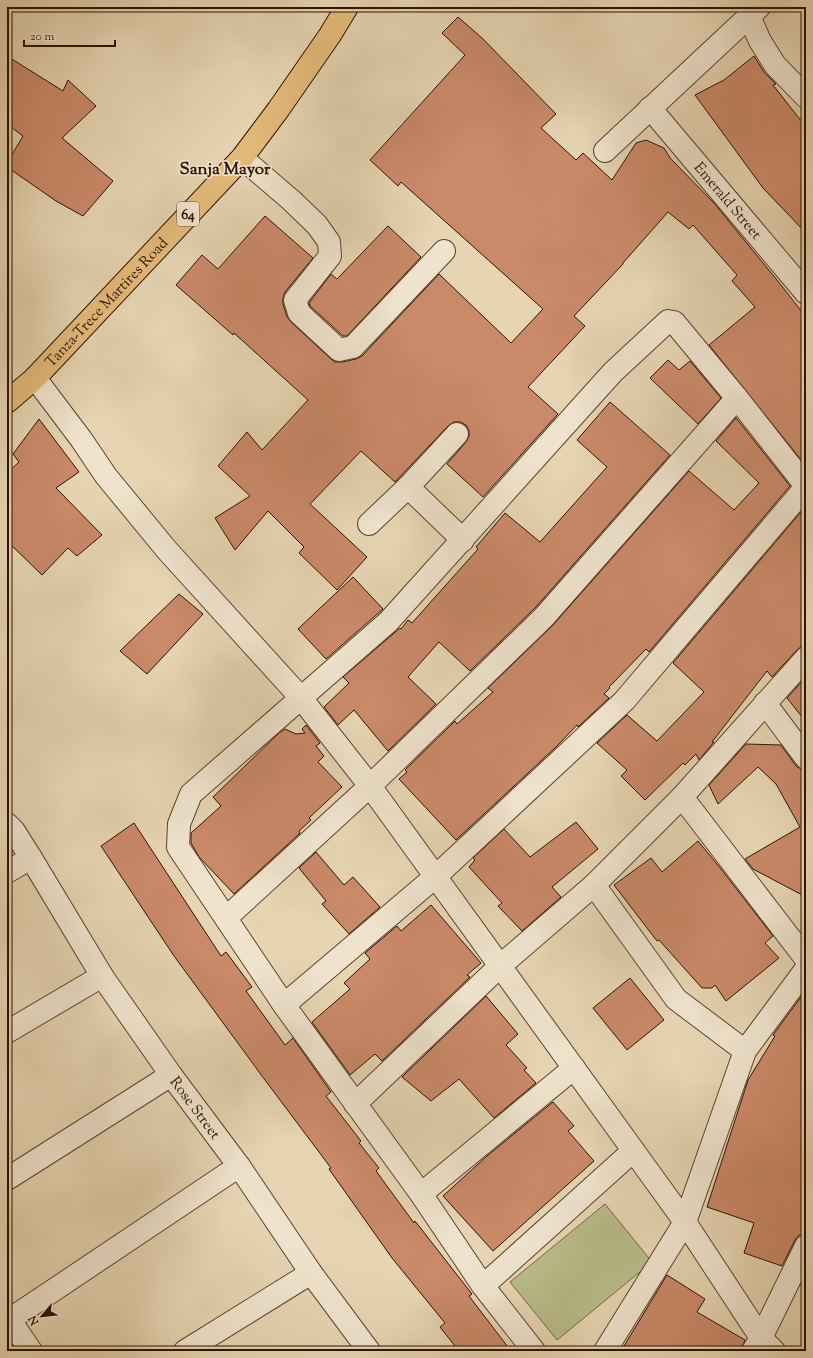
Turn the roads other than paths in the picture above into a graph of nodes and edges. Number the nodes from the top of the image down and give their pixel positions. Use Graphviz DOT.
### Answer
graph roads {
  1 [pos="347,7"];
  2 [pos="754,11"];
  3 [pos="806,97"];
  4 [pos="650,108"];
  5 [pos="605,151"];
  6 [pos="242,158"];
  7 [pos="444,251"];
  8 [pos="806,293"];
  9 [pos="35,378"];
  10 [pos="737,398"];
  11 [pos="7,402"];
  12 [pos="457,434"];
  13 [pos="806,486"];
  14 [pos="408,487"];
  15 [pos="369,524"];
  16 [pos="463,540"];
  17 [pos="806,658"];
  18 [pos="301,698"];
  19 [pos="765,704"];
  20 [pos="806,758"];
  21 [pos="370,786"];
  22 [pos="682,797"];
  23 [pos="7,824"];
  24 [pos="31,858"];
  25 [pos="7,872"];
  26 [pos="435,877"];
  27 [pos="594,885"];
  28 [pos="226,918"];
  29 [pos="806,959"];
  30 [pos="500,966"];
  31 [pos="806,969"];
  32 [pos="102,976"];
  33 [pos="284,1005"];
  34 [pos="7,1032"];
  35 [pos="745,1051"];
  36 [pos="574,1068"];
  37 [pos="171,1075"];
  38 [pos="354,1104"];
  39 [pos="633,1151"];
  40 [pos="239,1166"];
  41 [pos="7,1179"];
  42 [pos="420,1194"];
  43 [pos="684,1222"];
  44 [pos="806,1246"];
  45 [pos="311,1273"];
  46 [pos="483,1286"];
  47 [pos="8,1318"];
  48 [pos="763,1347"];
  49 [pos="31,1351"];
  50 [pos="185,1351"];
  51 [pos="369,1351"];
  52 [pos="534,1351"];
  53 [pos="605,1351"];
  1 -- 6 [label="main road, Tanza-Trece Martires Road / 64"];
  2 -- 3 [label="street"];
  2 -- 4 [label="street"];
  4 -- 5 [label="street"];
  4 -- 8 [label="street, Emerald Street"];
  6 -- 7 [label="street"];
  6 -- 9 [label="main road, Tanza-Trece Martires Road / 64"];
  9 -- 11 [label="main road, Tanza-Trece Martires Road / 64"];
  9 -- 18 [label="street"];
  10 -- 13 [label="street"];
  10 -- 16 [label="street"];
  10 -- 21 [label="street"];
  12 -- 14 [label="street"];
  13 -- 26 [label="street"];
  14 -- 15 [label="street"];
  14 -- 16 [label="street"];
  16 -- 18 [label="street"];
  17 -- 19 [label="street"];
  18 -- 21 [label="street"];
  18 -- 28 [label="street"];
  19 -- 20 [label="street"];
  19 -- 22 [label="street"];
  21 -- 26 [label="street"];
  21 -- 28 [label="street"];
  22 -- 27 [label="street"];
  22 -- 29 [label="street"];
  23 -- 24 [label="street, Rose Street"];
  24 -- 25 [label="street"];
  24 -- 32 [label="street, Rose Street"];
  26 -- 30 [label="street"];
  26 -- 33 [label="street"];
  27 -- 30 [label="street"];
  27 -- 35 [label="street"];
  28 -- 33 [label="street"];
  30 -- 36 [label="street"];
  30 -- 38 [label="street"];
  31 -- 35 [label="street"];
  32 -- 34 [label="street"];
  32 -- 37 [label="street, Rose Street"];
  33 -- 38 [label="street"];
  35 -- 43 [label="street"];
  36 -- 39 [label="street"];
  36 -- 42 [label="street"];
  37 -- 40 [label="street, Rose Street"];
  37 -- 41 [label="street"];
  38 -- 42 [label="street"];
  39 -- 43 [label="street"];
  39 -- 46 [label="street"];
  40 -- 45 [label="street, Rose Street"];
  40 -- 47 [label="street"];
  42 -- 46 [label="street"];
  43 -- 48 [label="street"];
  43 -- 53 [label="street"];
  44 -- 48 [label="street"];
  45 -- 50 [label="street"];
  45 -- 51 [label="street, Rose Street"];
  46 -- 52 [label="street"];
  47 -- 49 [label="street"];
}
